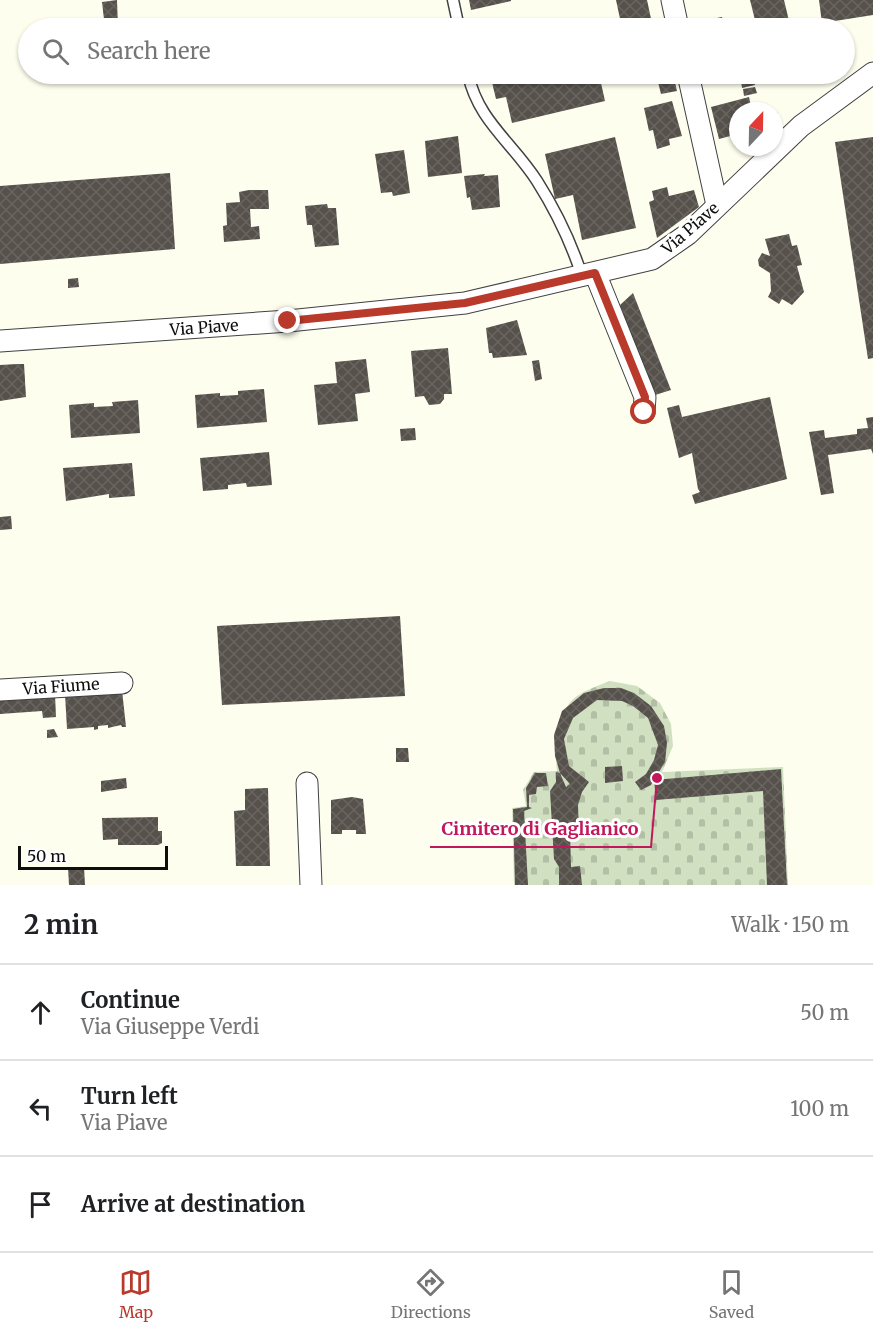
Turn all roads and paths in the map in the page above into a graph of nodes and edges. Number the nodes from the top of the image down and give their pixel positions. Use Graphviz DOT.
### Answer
graph roads {
  1 [pos="453,0"];
  2 [pos="672,0"];
  3 [pos="457,18"];
  4 [pos="676,18"];
  5 [pos="873,73"];
  6 [pos="470,84"];
  7 [pos="690,84"];
  8 [pos="717,205"];
  9 [pos="589,274"];
  10 [pos="0,341"];
  11 [pos="644,412"];
  12 [pos="122,683"];
  13 [pos="0,690"];
  14 [pos="307,783"];
  15 [pos="311,885"];
  1 -- 3 [label="lane"];
  2 -- 4 [label="street"];
  5 -- 8 [label="street, Via Piave"];
  6 -- 9 [label="lane"];
  7 -- 8 [label="street"];
  8 -- 9 [label="street, Via Piave"];
  9 -- 10 [label="street, Via Piave"];
  9 -- 11 [label="street"];
  12 -- 13 [label="street, Via Fiume"];
  14 -- 15 [label="street"];
}
